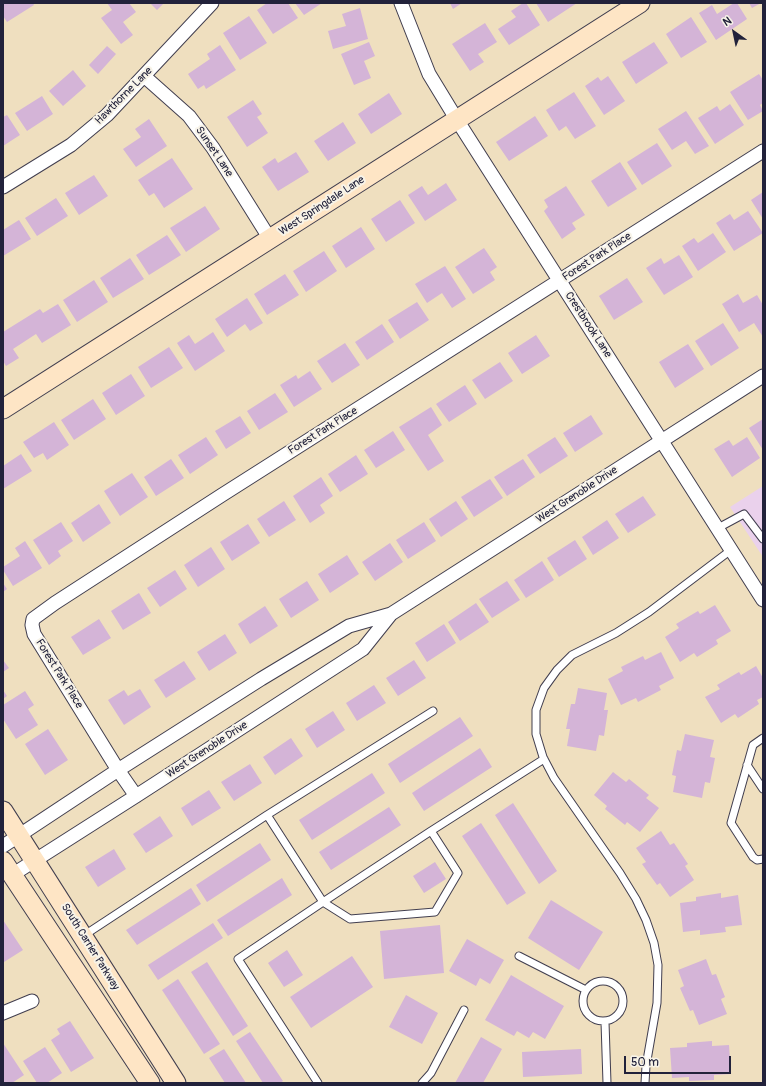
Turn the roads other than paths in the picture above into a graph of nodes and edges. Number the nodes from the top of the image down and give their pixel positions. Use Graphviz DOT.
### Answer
graph roads {
  1 [pos="212,3"];
  2 [pos="401,3"];
  3 [pos="631,5"];
  4 [pos="144,76"];
  5 [pos="457,120"];
  6 [pos="763,151"];
  7 [pos="3,187"];
  8 [pos="270,239"];
  9 [pos="560,281"];
  10 [pos="763,376"];
  11 [pos="3,409"];
  12 [pos="662,441"];
  13 [pos="718,528"];
  14 [pos="763,539"];
  15 [pos="731,550"];
  16 [pos="763,600"];
  17 [pos="391,614"];
  18 [pos="433,711"];
  19 [pos="763,738"];
  20 [pos="544,759"];
  21 [pos="747,765"];
  22 [pos="118,770"];
  23 [pos="763,789"];
  24 [pos="136,796"];
  25 [pos="3,811"];
  26 [pos="267,815"];
  27 [pos="431,831"];
  28 [pos="11,841"];
  29 [pos="763,859"];
  30 [pos="35,861"];
  31 [pos="8,868"];
  32 [pos="323,902"];
  33 [pos="83,936"];
  34 [pos="519,956"];
  35 [pos="586,990"];
  36 [pos="32,1001"];
  37 [pos="464,1010"];
  38 [pos="3,1013"];
  39 [pos="605,1022"];
  40 [pos="150,1083"];
  41 [pos="176,1083"];
  42 [pos="318,1083"];
  43 [pos="422,1083"];
  44 [pos="607,1083"];
  45 [pos="645,1083"];
  1 -- 4 [label="street, Hawthorne Lane"];
  2 -- 5 [label="street, Crestbrook Lane"];
  3 -- 5 [label="street, West Springdale Lane"];
  4 -- 7 [label="street, Hawthorne Lane"];
  4 -- 8 [label="street, Sunset Lane"];
  5 -- 8 [label="street, West Springdale Lane"];
  5 -- 9 [label="street, Crestbrook Lane"];
  6 -- 9 [label="street, Forest Park Place"];
  8 -- 11 [label="street, West Springdale Lane"];
  9 -- 12 [label="street, Crestbrook Lane"];
  9 -- 22 [label="street, Forest Park Place"];
  10 -- 12 [label="street, West Grenoble Drive"];
  12 -- 13 [label="street, Crestbrook Lane"];
  12 -- 17 [label="street, West Grenoble Drive"];
  13 -- 14 [label="lane"];
  13 -- 15 [label="street, Crestbrook Lane"];
  15 -- 16 [label="street, Crestbrook Lane"];
  15 -- 20 [label="lane"];
  17 -- 22 [label="street, West Grenoble Drive"];
  17 -- 24 [label="street, West Grenoble Drive"];
  18 -- 26 [label="lane"];
  19 -- 21 [label="lane"];
  20 -- 27 [label="lane"];
  20 -- 45 [label="lane"];
  21 -- 23 [label="lane"];
  21 -- 29 [label="lane"];
  22 -- 24 [label="street"];
  22 -- 28 [label="street, West Grenoble Drive"];
  24 -- 30 [label="street, West Grenoble Drive"];
  25 -- 28 [label="street, South Carrier Parkway"];
  26 -- 32 [label="lane"];
  26 -- 33 [label="lane"];
  27 -- 32 [label="lane"];
  27 -- 32 [label="lane"];
  28 -- 30 [label="street, South Carrier Parkway"];
  30 -- 31 [label="street, West Grenoble Drive"];
  30 -- 33 [label="street, South Carrier Parkway"];
  31 -- 40 [label="street"];
  32 -- 42 [label="lane"];
  33 -- 41 [label="street, South Carrier Parkway"];
  34 -- 35 [label="lane"];
  35 -- 39 [label="lane"];
  35 -- 39 [label="lane"];
  36 -- 38 [label="street"];
  37 -- 43 [label="lane"];
  39 -- 44 [label="lane"];
}
